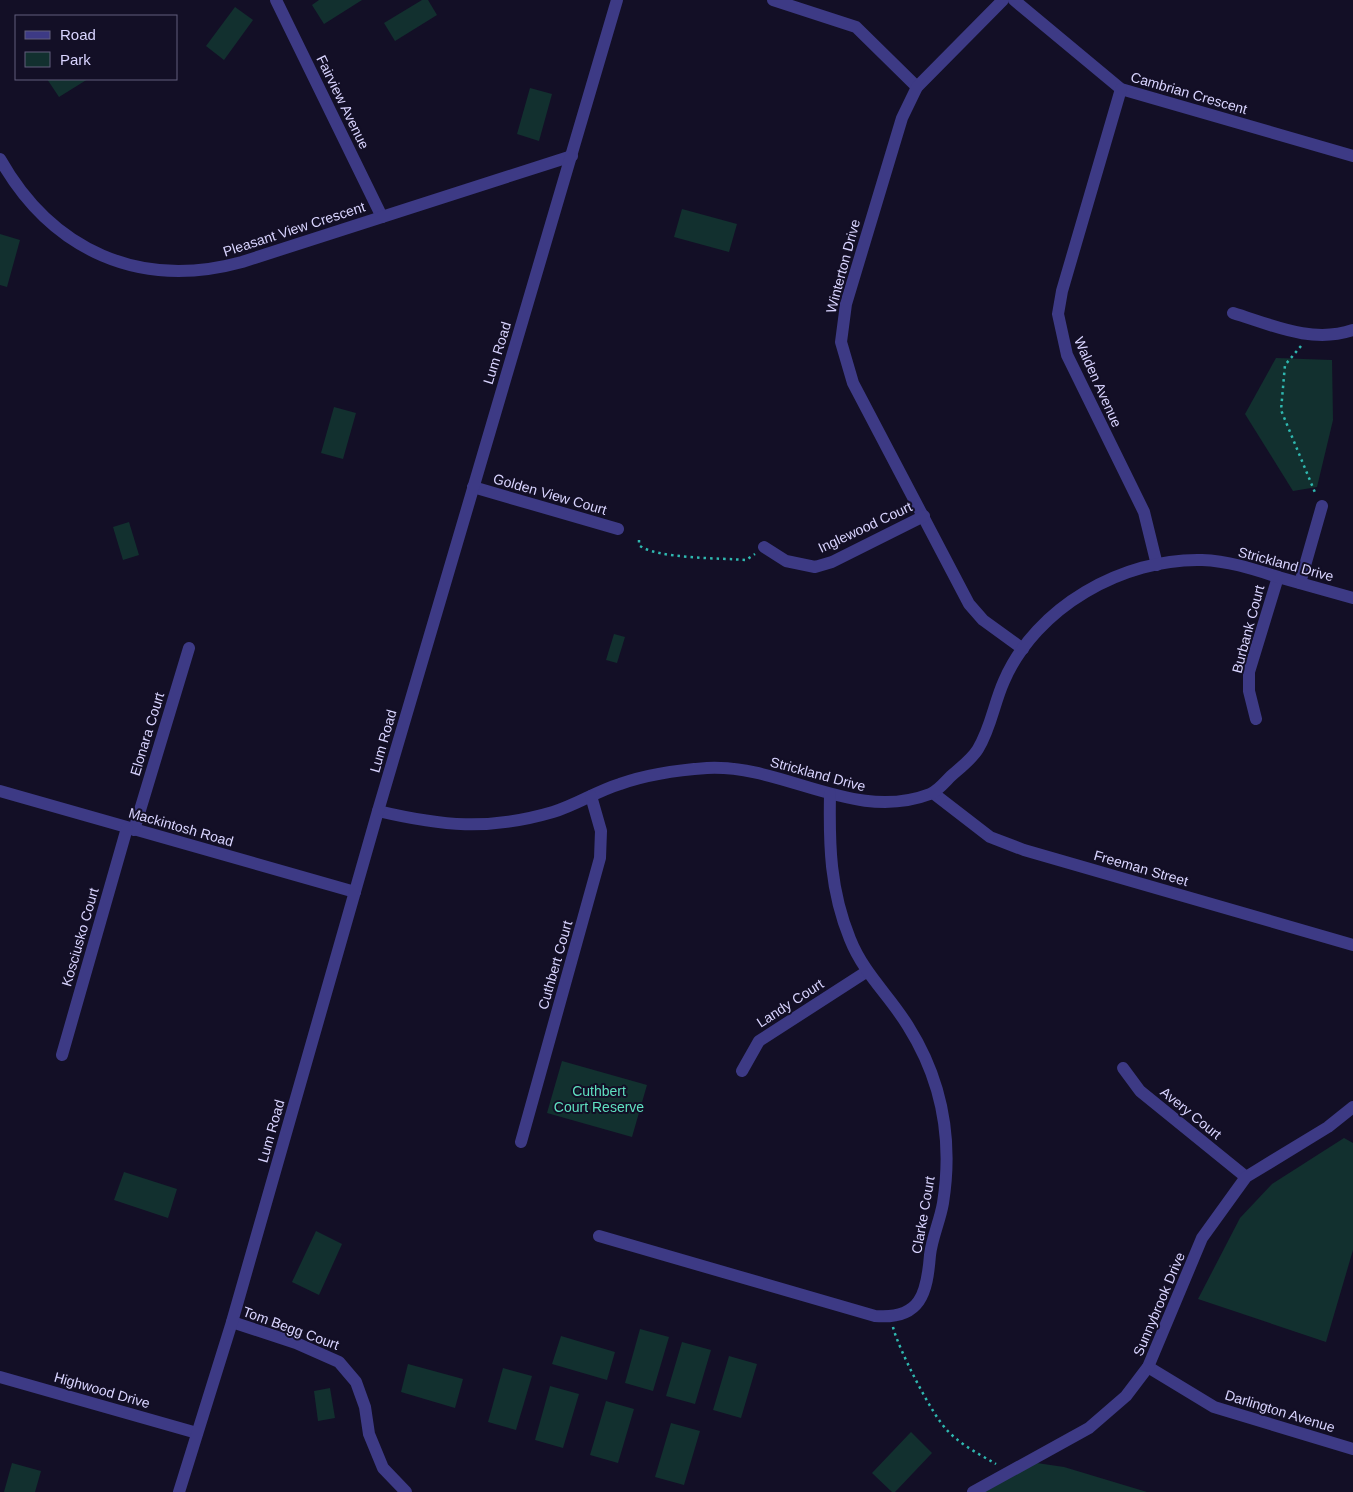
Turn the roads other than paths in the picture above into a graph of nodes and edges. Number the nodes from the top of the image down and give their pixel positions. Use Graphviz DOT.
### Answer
graph roads {
  1 [pos="276,0"];
  2 [pos="617,0"];
  3 [pos="773,0"];
  4 [pos="1003,0"];
  5 [pos="1014,0"];
  6 [pos="916,87"];
  7 [pos="1121,89"];
  8 [pos="572,156"];
  9 [pos="1353,156"];
  10 [pos="0,160"];
  11 [pos="382,217"];
  12 [pos="1232,313"];
  13 [pos="1353,330"];
  14 [pos="473,487"];
  15 [pos="1322,506"];
  16 [pos="924,516"];
  17 [pos="618,529"];
  18 [pos="764,547"];
  19 [pos="1157,565"];
  20 [pos="1278,577"];
  21 [pos="1300,583"];
  22 [pos="1353,598"];
  23 [pos="189,648"];
  24 [pos="1022,649"];
  25 [pos="1256,719"];
  26 [pos="0,791"];
  27 [pos="933,793"];
  28 [pos="830,794"];
  29 [pos="591,796"];
  30 [pos="378,811"];
  31 [pos="130,829"];
  32 [pos="355,892"];
  33 [pos="1353,945"];
  34 [pos="866,972"];
  35 [pos="62,1055"];
  36 [pos="1123,1068"];
  37 [pos="742,1071"];
  38 [pos="1353,1107"];
  39 [pos="521,1142"];
  40 [pos="1246,1176"];
  41 [pos="599,1236"];
  42 [pos="232,1322"];
  43 [pos="1148,1367"];
  44 [pos="0,1377"];
  45 [pos="197,1433"];
  46 [pos="1353,1449"];
  47 [pos="179,1492"];
  48 [pos="406,1492"];
  49 [pos="972,1492"];
  1 -- 11 [label="street, Fairview Avenue"];
  2 -- 8 [label="street, Lum Road"];
  3 -- 6 [label="street"];
  4 -- 6 [label="street, Winterton Drive"];
  5 -- 7 [label="street, Cambrian Crescent"];
  6 -- 16 [label="street, Winterton Drive"];
  7 -- 9 [label="street, Cambrian Crescent"];
  7 -- 19 [label="street, Walden Avenue"];
  8 -- 11 [label="street, Pleasant View Crescent"];
  8 -- 14 [label="street, Lum Road"];
  10 -- 11 [label="street, Pleasant View Crescent"];
  12 -- 13 [label="street"];
  14 -- 17 [label="street, Golden View Court"];
  14 -- 30 [label="street, Lum Road"];
  15 -- 21 [label="street"];
  16 -- 18 [label="street, Inglewood Court"];
  16 -- 24 [label="street, Winterton Drive"];
  19 -- 20 [label="street, Strickland Drive"];
  19 -- 24 [label="street, Strickland Drive"];
  20 -- 21 [label="street, Strickland Drive"];
  20 -- 25 [label="street, Burbank Court"];
  21 -- 22 [label="street, Strickland Drive"];
  23 -- 31 [label="street, Elonara Court"];
  24 -- 27 [label="street, Strickland Drive"];
  26 -- 31 [label="street, Mackintosh Road"];
  27 -- 28 [label="street, Strickland Drive"];
  27 -- 33 [label="street, Freeman Street"];
  28 -- 29 [label="street, Strickland Drive"];
  28 -- 34 [label="street, Clarke Court"];
  29 -- 30 [label="street, Strickland Drive"];
  29 -- 39 [label="street, Cuthbert Court"];
  30 -- 32 [label="street, Lum Road"];
  31 -- 32 [label="street, Mackintosh Road"];
  31 -- 35 [label="street, Kosciusko Court"];
  32 -- 42 [label="street, Lum Road"];
  34 -- 37 [label="street, Landy Court"];
  34 -- 41 [label="street, Clarke Court"];
  36 -- 40 [label="street, Avery Court"];
  38 -- 40 [label="street, Sunnybrook Drive"];
  40 -- 43 [label="street, Sunnybrook Drive"];
  42 -- 45 [label="street, Lum Road"];
  42 -- 48 [label="street, Tom Begg Court"];
  43 -- 46 [label="street, Darlington Avenue"];
  43 -- 49 [label="street, Sunnybrook Drive"];
  44 -- 45 [label="street, Highwood Drive"];
  45 -- 47 [label="street, Lum Road"];
}
